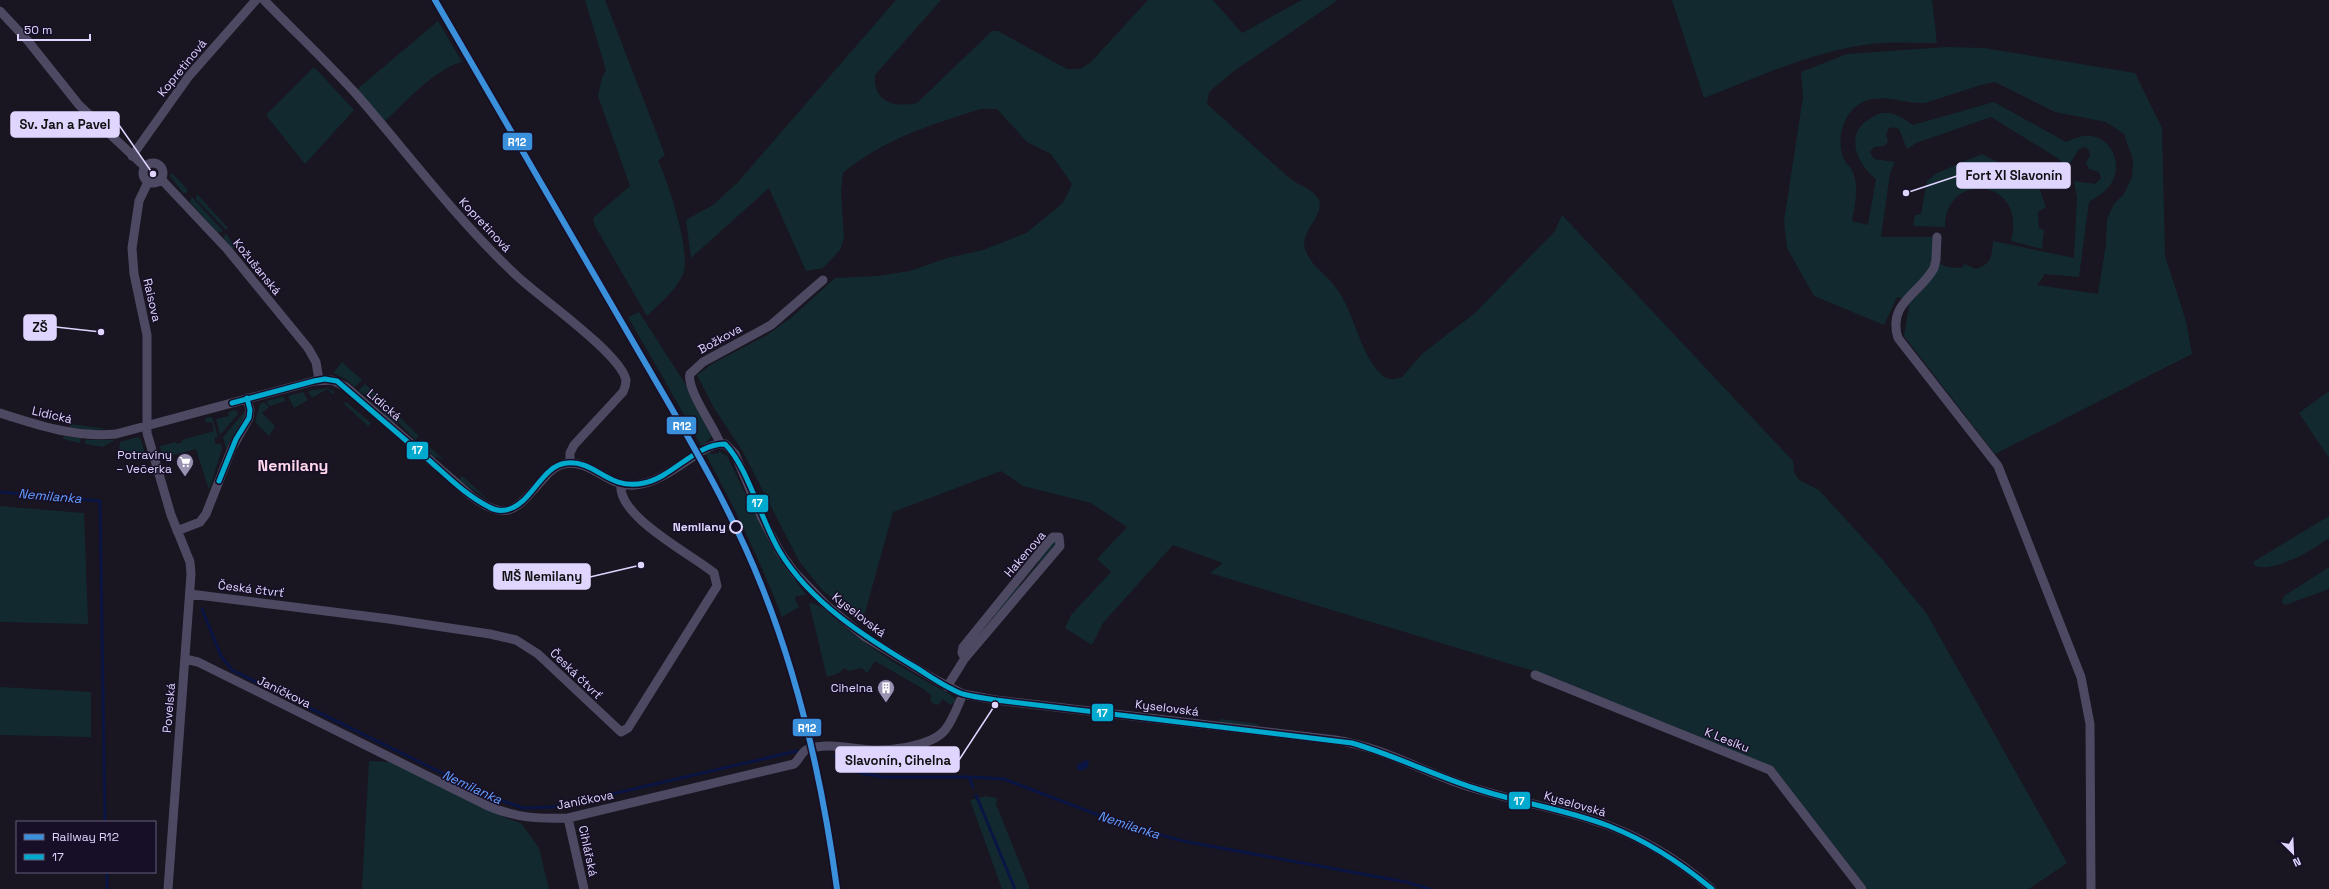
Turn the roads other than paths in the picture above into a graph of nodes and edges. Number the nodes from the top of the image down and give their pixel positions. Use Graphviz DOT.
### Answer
graph roads {
  1 [pos="256,0"];
  2 [pos="264,0"];
  3 [pos="0,11"];
  4 [pos="132,156"];
  5 [pos="145,167"];
  6 [pos="161,179"];
  7 [pos="148,182"];
  8 [pos="1938,237"];
  9 [pos="823,280"];
  10 [pos="319,380"];
  11 [pos="248,398"];
  12 [pos="0,413"];
  13 [pos="147,426"];
  14 [pos="720,443"];
  15 [pos="570,463"];
  16 [pos="622,484"];
  17 [pos="177,531"];
  18 [pos="190,594"];
  19 [pos="965,658"];
  20 [pos="185,659"];
  21 [pos="1535,675"];
  22 [pos="947,687"];
  23 [pos="963,694"];
  24 [pos="568,818"];
  25 [pos="168,889"];
  26 [pos="584,889"];
  27 [pos="1712,889"];
  28 [pos="1862,889"];
  29 [pos="2091,889"];
  1 -- 4 [label="street, Kopretinová"];
  2 -- 15 [label="street, Kopretinová"];
  3 -- 4 [label="street"];
  4 -- 5 [label="street"];
  5 -- 6 [label="street, Kožušanská"];
  5 -- 7 [label="street"];
  6 -- 7 [label="street"];
  6 -- 10 [label="street, Kožušanská"];
  7 -- 13 [label="street, Raisova"];
  8 -- 29 [label="street"];
  9 -- 14 [label="street, Božkova"];
  10 -- 11 [label="street, Lidická"];
  10 -- 15 [label="street, Lidická"];
  11 -- 13 [label="street, Lidická"];
  11 -- 17 [label="street"];
  12 -- 13 [label="street, Lidická"];
  13 -- 17 [label="street, Povelská"];
  14 -- 16 [label="street"];
  14 -- 22 [label="street, Kyselovská"];
  15 -- 16 [label="street"];
  16 -- 18 [label="street, Česká čtvrť"];
  17 -- 18 [label="street, Povelská"];
  18 -- 20 [label="street, Povelská"];
  19 -- 19 [label="street, Hakenova"];
  19 -- 22 [label="street"];
  20 -- 24 [label="street, Janíčkova"];
  20 -- 25 [label="street, Povelská"];
  21 -- 28 [label="street, K Lesíku"];
  22 -- 23 [label="street, Kyselovská"];
  23 -- 24 [label="street, Janíčkova"];
  23 -- 27 [label="street, Kyselovská"];
  24 -- 26 [label="street, Cihlářská"];
}
